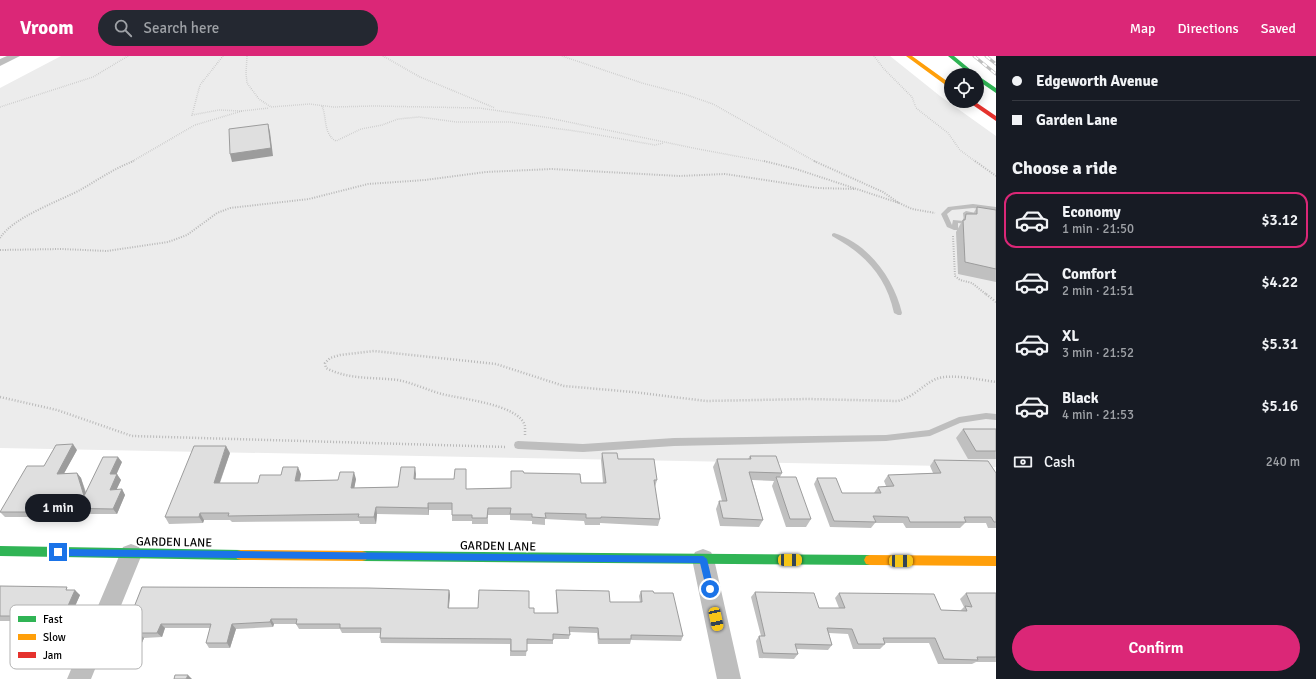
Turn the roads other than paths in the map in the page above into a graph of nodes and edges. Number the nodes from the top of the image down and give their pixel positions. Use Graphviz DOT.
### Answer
graph roads {
  1 [pos="15,56"];
  2 [pos="909,56"];
  3 [pos="920,56"];
  4 [pos="951,56"];
  5 [pos="0,64"];
  6 [pos="966,68"];
  7 [pos="944,77"];
  8 [pos="944,82"];
  9 [pos="984,82"];
  10 [pos="996,91"];
  11 [pos="980,108"];
  12 [pos="996,119"];
  13 [pos="996,209"];
  14 [pos="996,219"];
  15 [pos="834,235"];
  16 [pos="898,312"];
  17 [pos="996,417"];
  18 [pos="518,445"];
  19 [pos="0,551"];
  20 [pos="132,554"];
  21 [pos="703,559"];
  22 [pos="996,561"];
  23 [pos="110,605"];
  24 [pos="83,669"];
  25 [pos="79,679"];
  26 [pos="729,679"];
  1 -- 5 [label="street"];
  2 -- 8 [label="main road"];
  3 -- 7 [label="main road"];
  4 -- 6 [label="main road"];
  9 -- 10 [label="main road"];
  11 -- 12 [label="main road"];
  13 -- 14 [label="lane"];
  15 -- 16 [label="lane"];
  17 -- 18 [label="lane"];
  19 -- 20 [label="main road, GARDEN LANE"];
  20 -- 21 [label="main road, GARDEN LANE"];
  20 -- 23 [label="street"];
  21 -- 22 [label="main road, GARDEN LANE"];
  21 -- 26 [label="street"];
  24 -- 25 [label="street"];
}
